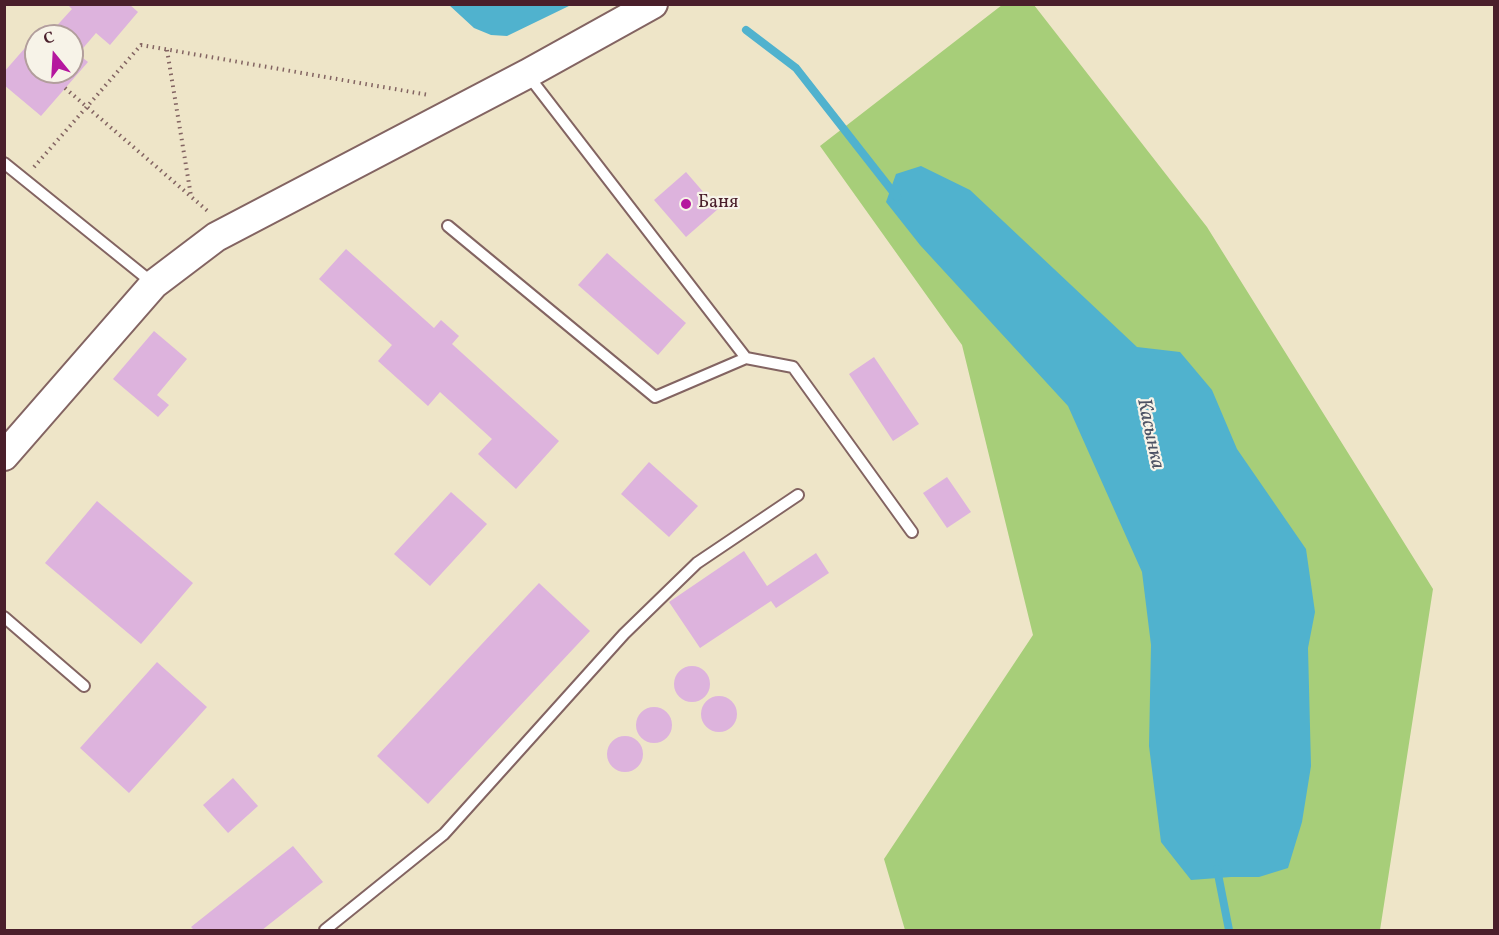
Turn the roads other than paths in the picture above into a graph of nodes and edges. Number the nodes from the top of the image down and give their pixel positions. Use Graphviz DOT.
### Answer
graph roads {
  1 [pos="653,4"];
  2 [pos="527,74"];
  3 [pos="4,164"];
  4 [pos="448,226"];
  5 [pos="154,284"];
  6 [pos="746,358"];
  7 [pos="4,456"];
  8 [pos="798,495"];
  9 [pos="912,532"];
  10 [pos="4,617"];
  11 [pos="84,686"];
  12 [pos="325,930"];
  1 -- 2 [label="street"];
  2 -- 5 [label="street"];
  2 -- 6 [label="lane"];
  3 -- 5 [label="lane"];
  4 -- 6 [label="lane"];
  5 -- 7 [label="street"];
  6 -- 9 [label="lane"];
  8 -- 12 [label="lane"];
  10 -- 11 [label="lane"];
}
